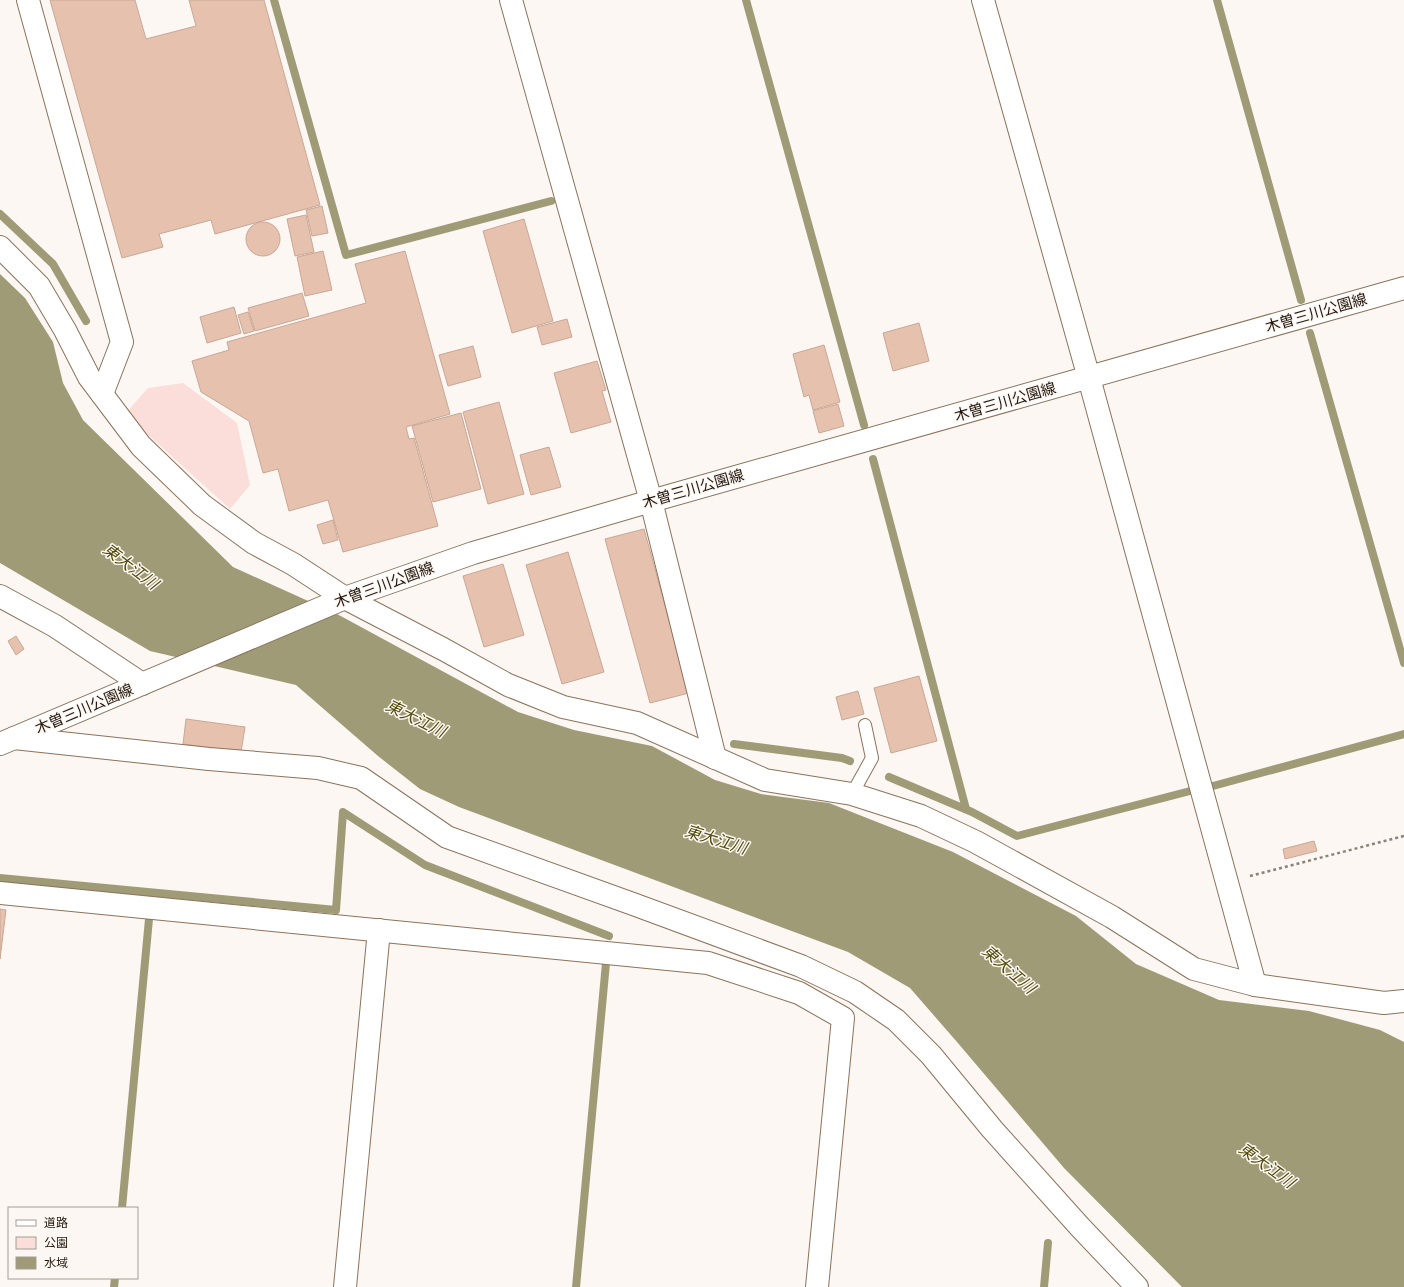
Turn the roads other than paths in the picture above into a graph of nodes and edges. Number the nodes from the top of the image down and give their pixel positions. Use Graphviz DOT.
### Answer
graph roads {
  1 [pos="28,0"];
  2 [pos="511,0"];
  3 [pos="983,0"];
  4 [pos="0,247"];
  5 [pos="1404,288"];
  6 [pos="1089,378"];
  7 [pos="102,394"];
  8 [pos="650,501"];
  9 [pos="0,596"];
  10 [pos="345,598"];
  11 [pos="152,680"];
  12 [pos="865,725"];
  13 [pos="7,741"];
  14 [pos="715,758"];
  15 [pos="852,794"];
  16 [pos="0,892"];
  17 [pos="379,930"];
  18 [pos="1256,985"];
  19 [pos="1394,1002"];
  20 [pos="1404,1018"];
  21 [pos="345,1287"];
  22 [pos="817,1287"];
  23 [pos="1137,1287"];
  1 -- 7 [label="street"];
  2 -- 8 [label="street"];
  3 -- 6 [label="street"];
  4 -- 7 [label="street"];
  5 -- 6 [label="street, 木曽三川公園線"];
  6 -- 8 [label="street, 木曽三川公園線"];
  6 -- 18 [label="street"];
  7 -- 10 [label="street"];
  8 -- 10 [label="street, 木曽三川公園線"];
  8 -- 14 [label="street"];
  9 -- 11 [label="street"];
  10 -- 11 [label="street, 木曽三川公園線"];
  10 -- 14 [label="street"];
  11 -- 13 [label="street, 木曽三川公園線"];
  12 -- 15 [label="lane"];
  13 -- 23 [label="street"];
  14 -- 15 [label="street"];
  15 -- 18 [label="street"];
  16 -- 17 [label="street"];
  17 -- 21 [label="street"];
  17 -- 22 [label="street"];
  18 -- 19 [label="street"];
  19 -- 20 [label="street"];
}
